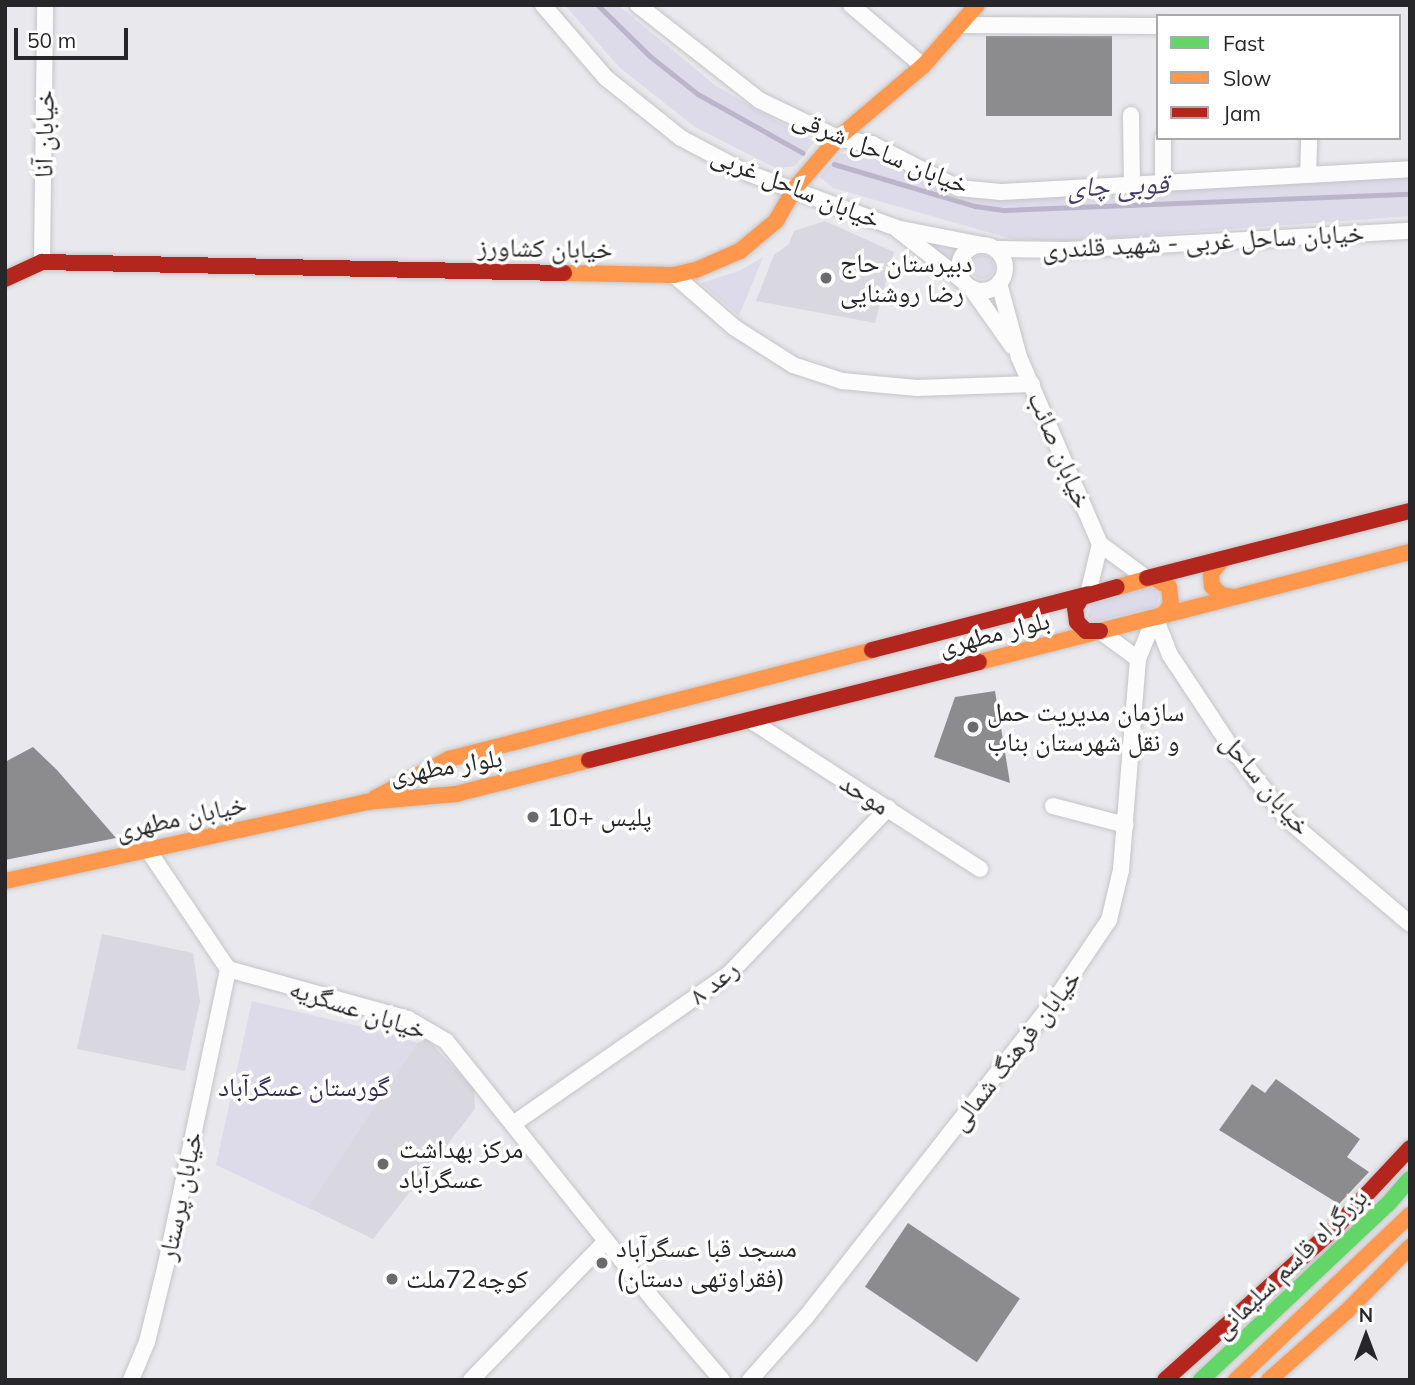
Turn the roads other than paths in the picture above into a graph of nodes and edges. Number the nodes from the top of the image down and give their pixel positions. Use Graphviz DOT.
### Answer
graph roads {
  1 [pos="45,5"];
  2 [pos="542,5"];
  3 [pos="638,5"];
  4 [pos="851,5"];
  5 [pos="976,5"];
  6 [pos="961,25"];
  7 [pos="1156,26"];
  8 [pos="923,66"];
  9 [pos="1131,115"];
  10 [pos="838,138"];
  11 [pos="1163,140"];
  12 [pos="1309,140"];
  13 [pos="1410,169"];
  14 [pos="1308,174"];
  15 [pos="1163,182"];
  16 [pos="1132,183"];
  17 [pos="795,188"];
  18 [pos="896,228"];
  19 [pos="1410,231"];
  20 [pos="989,247"];
  21 [pos="42,262"];
  22 [pos="674,275"];
  23 [pos="5,279"];
  24 [pos="999,283"];
  25 [pos="967,284"];
  26 [pos="1020,356"];
  27 [pos="1032,384"];
  28 [pos="1410,511"];
  29 [pos="1100,544"];
  30 [pos="1410,552"];
  31 [pos="1223,559"];
  32 [pos="1146,579"];
  33 [pos="1088,594"];
  34 [pos="1234,597"];
  35 [pos="1018,612"];
  36 [pos="1155,617"];
  37 [pos="1100,631"];
  38 [pos="1028,650"];
  39 [pos="1138,659"];
  40 [pos="750,720"];
  41 [pos="468,754"];
  42 [pos="478,789"];
  43 [pos="366,802"];
  44 [pos="1052,806"];
  45 [pos="888,808"];
  46 [pos="1126,825"];
  47 [pos="148,850"];
  48 [pos="980,869"];
  49 [pos="5,881"];
  50 [pos="1410,924"];
  51 [pos="228,969"];
  52 [pos="513,1124"];
  53 [pos="1410,1148"];
  54 [pos="1410,1180"];
  55 [pos="1410,1215"];
  56 [pos="606,1241"];
  57 [pos="1410,1247"];
  58 [pos="131,1380"];
  59 [pos="471,1380"];
  60 [pos="722,1380"];
  61 [pos="750,1380"];
  62 [pos="1165,1380"];
  63 [pos="1201,1380"];
  64 [pos="1236,1380"];
  65 [pos="1269,1380"];
  1 -- 21 [label="street, خیابان آنا"];
  2 -- 17 [label="street, خیابان ساحل غربی"];
  3 -- 10 [label="street, خیابان ساحل شرقی"];
  4 -- 8 [label="street"];
  5 -- 6 [label="main road, خیابان کشاورز"];
  6 -- 7 [label="street"];
  6 -- 8 [label="main road, خیابان کشاورز"];
  8 -- 10 [label="main road, خیابان کشاورز"];
  9 -- 16 [label="street"];
  10 -- 16 [label="street, خیابان ساحل شرقی"];
  10 -- 17 [label="main road, خیابان کشاورز"];
  11 -- 15 [label="street"];
  12 -- 14 [label="street"];
  13 -- 14 [label="street, خیابان ساحل شرقی"];
  14 -- 15 [label="street, خیابان ساحل شرقی"];
  15 -- 16 [label="street, خیابان ساحل شرقی"];
  17 -- 18 [label="street, خیابان ساحل غربی"];
  17 -- 22 [label="main road, خیابان کشاورز"];
  18 -- 20 [label="street, خیابان ساحل غربی"];
  18 -- 25 [label="street, خیابان ساحل غربی"];
  19 -- 20 [label="street, خیابان ساحل غربی - شهید قلندری"];
  20 -- 24 [label="street"];
  20 -- 25 [label="street"];
  21 -- 22 [label="main road, خیابان کشاورز"];
  21 -- 23 [label="main road, خیابان کشاورز"];
  22 -- 27 [label="street"];
  24 -- 25 [label="street"];
  24 -- 26 [label="street, خیابان صائب"];
  25 -- 26 [label="street, خیابان صائب"];
  26 -- 27 [label="street, خیابان صائب"];
  27 -- 29 [label="street, خیابان صائب"];
  28 -- 31 [label="main road"];
  29 -- 32 [label="street, خیابان صائب"];
  29 -- 33 [label="street"];
  30 -- 34 [label="main road"];
  31 -- 32 [label="main road"];
  31 -- 34 [label="main road"];
  32 -- 33 [label="main road, بلوار مطهری"];
  32 -- 36 [label="main road"];
  33 -- 35 [label="main road, بلوار مطهری"];
  33 -- 37 [label="main road"];
  34 -- 36 [label="main road"];
  35 -- 38 [label="main road"];
  35 -- 41 [label="main road, بلوار مطهری"];
  36 -- 37 [label="main road, بلوار مطهری"];
  36 -- 39 [label="street, خیابان فرهنگ شمالی"];
  36 -- 50 [label="street, خیابان ساحل"];
  37 -- 38 [label="main road, بلوار مطهری"];
  37 -- 39 [label="street"];
  38 -- 40 [label="main road, بلوار مطهری"];
  39 -- 46 [label="street, خیابان فرهنگ شمالی"];
  40 -- 42 [label="main road, بلوار مطهری"];
  40 -- 45 [label="street, موحد"];
  41 -- 42 [label="main road"];
  41 -- 43 [label="main road, بلوار مطهری"];
  42 -- 43 [label="main road, بلوار مطهری"];
  43 -- 47 [label="main road, خیابان مطهری"];
  44 -- 46 [label="street"];
  45 -- 48 [label="street, موحد"];
  45 -- 52 [label="street, رعد ۸"];
  46 -- 61 [label="street, خیابان فرهنگ شمالی"];
  47 -- 49 [label="main road, خیابان مطهری"];
  47 -- 51 [label="street"];
  51 -- 52 [label="street, خیابان عسگریه"];
  51 -- 58 [label="street, خیابان پرستار"];
  52 -- 56 [label="street, خیابان عسگریه"];
  53 -- 62 [label="main road"];
  54 -- 63 [label="main road, بزرگراه قاسم سلیمانی"];
  55 -- 64 [label="main road"];
  56 -- 59 [label="street"];
  56 -- 60 [label="street, خیابان عسگریه"];
  57 -- 65 [label="main road"];
}
